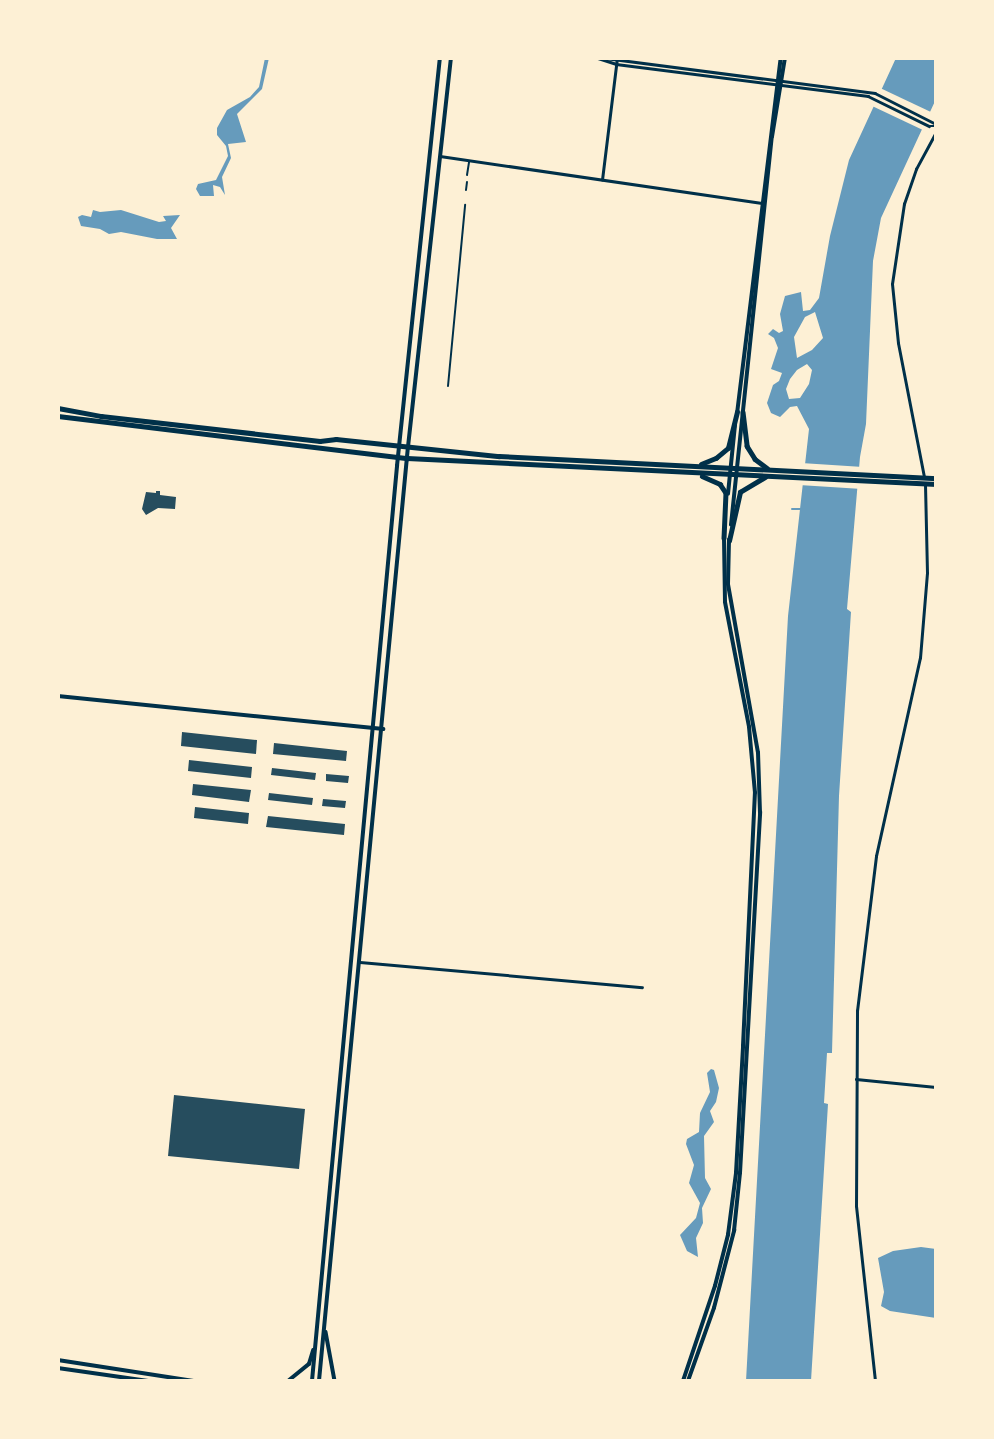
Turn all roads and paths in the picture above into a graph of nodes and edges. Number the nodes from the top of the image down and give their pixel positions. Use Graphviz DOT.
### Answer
graph roads {
  1 [pos="440,58"];
  2 [pos="451,58"];
  3 [pos="598,58"];
  4 [pos="605,58"];
  5 [pos="783,58"];
  6 [pos="616,61"];
  7 [pos="778,83"];
  8 [pos="936,125"];
  9 [pos="936,132"];
  10 [pos="440,156"];
  11 [pos="469,160"];
  12 [pos="467,175"];
  13 [pos="602,180"];
  14 [pos="467,182"];
  15 [pos="466,190"];
  16 [pos="764,204"];
  17 [pos="465,205"];
  18 [pos="448,386"];
  19 [pos="58,408"];
  20 [pos="740,412"];
  21 [pos="58,416"];
  22 [pos="398,446"];
  23 [pos="408,447"];
  24 [pos="397,457"];
  25 [pos="407,458"];
  26 [pos="698,465"];
  27 [pos="730,467"];
  28 [pos="737,467"];
  29 [pos="768,468"];
  30 [pos="698,474"];
  31 [pos="729,476"];
  32 [pos="736,477"];
  33 [pos="766,477"];
  34 [pos="924,477"];
  35 [pos="936,478"];
  36 [pos="925,484"];
  37 [pos="936,484"];
  38 [pos="727,539"];
  39 [pos="58,696"];
  40 [pos="375,727"];
  41 [pos="383,729"];
  42 [pos="360,962"];
  43 [pos="642,987"];
  44 [pos="856,1079"];
  45 [pos="936,1087"];
  46 [pos="318,1321"];
  47 [pos="325,1321"];
  48 [pos="58,1360"];
  49 [pos="58,1368"];
  50 [pos="148,1381"];
  51 [pos="192,1381"];
  52 [pos="288,1381"];
  53 [pos="312,1381"];
  54 [pos="319,1381"];
  55 [pos="335,1381"];
  56 [pos="682,1381"];
  57 [pos="688,1381"];
  58 [pos="875,1381"];
  1 -- 22 [label="street"];
  2 -- 10 [label="street"];
  3 -- 6 [label="street"];
  4 -- 6 [label="street"];
  5 -- 7 [label="street"];
  6 -- 7 [label="street"];
  6 -- 13 [label="street"];
  7 -- 8 [label="street"];
  7 -- 8 [label="street"];
  7 -- 16 [label="street"];
  9 -- 34 [label="street"];
  10 -- 11 [label="street"];
  10 -- 23 [label="street"];
  11 -- 12 [label="lane"];
  11 -- 13 [label="street"];
  13 -- 16 [label="street"];
  14 -- 15 [label="lane"];
  16 -- 20 [label="street"];
  17 -- 18 [label="lane"];
  19 -- 22 [label="main road"];
  20 -- 26 [label="main road"];
  20 -- 27 [label="street"];
  20 -- 28 [label="street"];
  20 -- 29 [label="main road"];
  21 -- 24 [label="main road"];
  22 -- 23 [label="main road"];
  22 -- 24 [label="street"];
  23 -- 25 [label="street"];
  23 -- 26 [label="main road"];
  24 -- 25 [label="main road"];
  24 -- 40 [label="street"];
  25 -- 30 [label="main road"];
  25 -- 41 [label="street"];
  26 -- 27 [label="main road"];
  27 -- 28 [label="main road"];
  27 -- 31 [label="street"];
  28 -- 29 [label="main road"];
  28 -- 32 [label="street"];
  29 -- 34 [label="main road"];
  30 -- 31 [label="main road"];
  30 -- 38 [label="main road"];
  31 -- 32 [label="main road"];
  31 -- 38 [label="street"];
  32 -- 33 [label="main road"];
  32 -- 38 [label="street"];
  33 -- 36 [label="main road"];
  33 -- 38 [label="main road"];
  34 -- 35 [label="main road"];
  36 -- 37 [label="main road"];
  36 -- 44 [label="street"];
  38 -- 56 [label="street"];
  38 -- 57 [label="street"];
  39 -- 40 [label="street"];
  40 -- 41 [label="street"];
  40 -- 46 [label="street"];
  41 -- 42 [label="street"];
  42 -- 43 [label="street"];
  42 -- 47 [label="street"];
  44 -- 45 [label="street"];
  44 -- 58 [label="street"];
  46 -- 52 [label="street"];
  46 -- 53 [label="street"];
  47 -- 54 [label="street"];
  47 -- 55 [label="street"];
  48 -- 51 [label="street"];
  49 -- 50 [label="street"];
}
